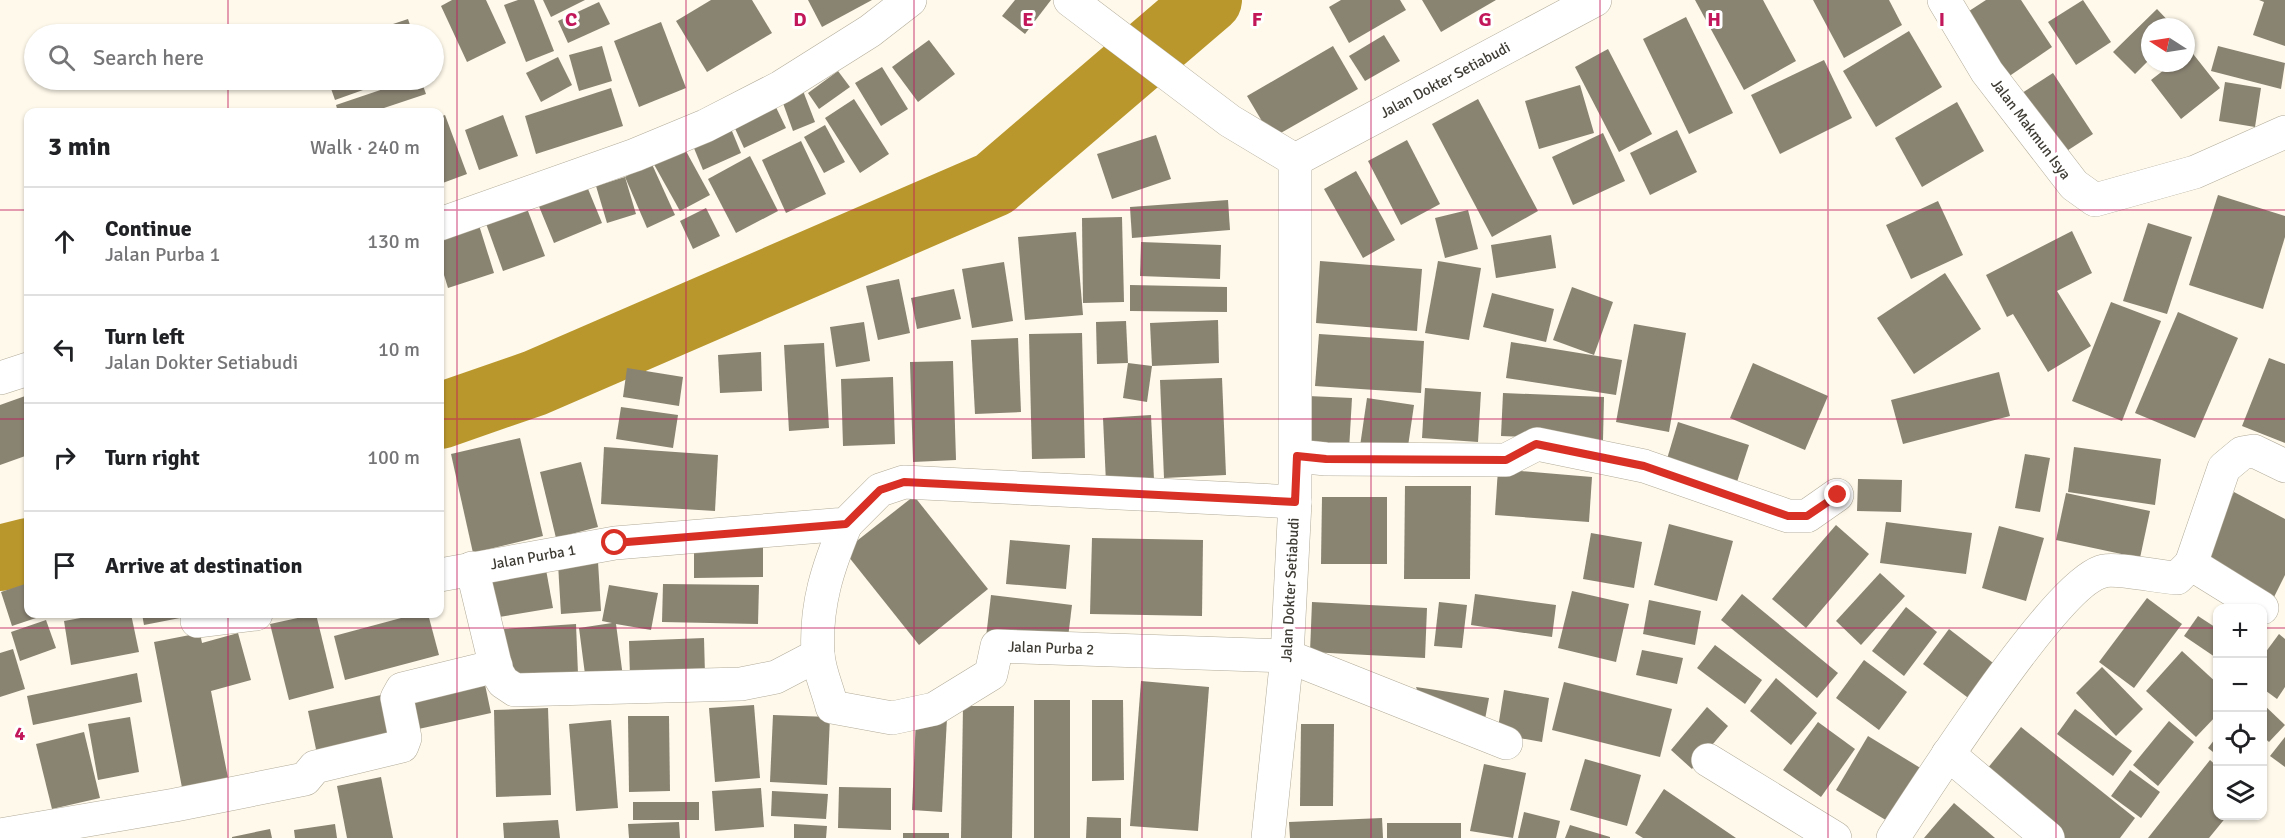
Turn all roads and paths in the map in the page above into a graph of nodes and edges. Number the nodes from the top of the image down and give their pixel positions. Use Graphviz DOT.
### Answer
graph roads {
  1 [pos="910,0"];
  2 [pos="1070,0"];
  3 [pos="1595,0"];
  4 [pos="1944,0"];
  5 [pos="2285,132"];
  6 [pos="1295,160"];
  7 [pos="444,223"];
  8 [pos="24,370"];
  9 [pos="0,378"];
  10 [pos="1297,456"];
  11 [pos="2285,466"];
  12 [pos="1838,495"];
  13 [pos="1295,502"];
  14 [pos="846,524"];
  15 [pos="2192,564"];
  16 [pos="471,568"];
  17 [pos="444,574"];
  18 [pos="2254,604"];
  19 [pos="2267,612"];
  20 [pos="222,618"];
  21 [pos="197,621"];
  22 [pos="2285,623"];
  23 [pos="818,655"];
  24 [pos="1287,656"];
  25 [pos="496,666"];
  26 [pos="1506,743"];
  27 [pos="1948,754"];
  28 [pos="1708,760"];
  29 [pos="0,835"];
  30 [pos="1268,838"];
  31 [pos="1835,838"];
  32 [pos="1893,838"];
  33 [pos="2048,838"];
  1 -- 7 [label="street"];
  2 -- 6 [label="street"];
  3 -- 6 [label="street, Jalan Dokter Setiabudi"];
  4 -- 5 [label="street, Jalan Makmun Isya"];
  6 -- 10 [label="street, Jalan Dokter Setiabudi"];
  8 -- 9 [label="street"];
  10 -- 12 [label="street"];
  10 -- 13 [label="street, Jalan Dokter Setiabudi"];
  11 -- 15 [label="street"];
  13 -- 14 [label="street"];
  13 -- 24 [label="street, Jalan Dokter Setiabudi"];
  14 -- 16 [label="street, Jalan Purba 1"];
  14 -- 23 [label="street"];
  15 -- 18 [label="street"];
  15 -- 27 [label="street"];
  16 -- 17 [label="street, Jalan Purba 1"];
  16 -- 25 [label="street"];
  19 -- 22 [label="street"];
  20 -- 21 [label="street"];
  23 -- 24 [label="street, Jalan Purba 2"];
  23 -- 25 [label="street"];
  24 -- 26 [label="street"];
  24 -- 30 [label="street, Jalan Dokter Setiabudi"];
  25 -- 29 [label="street"];
  27 -- 32 [label="street"];
  27 -- 33 [label="street"];
  28 -- 31 [label="street"];
}
